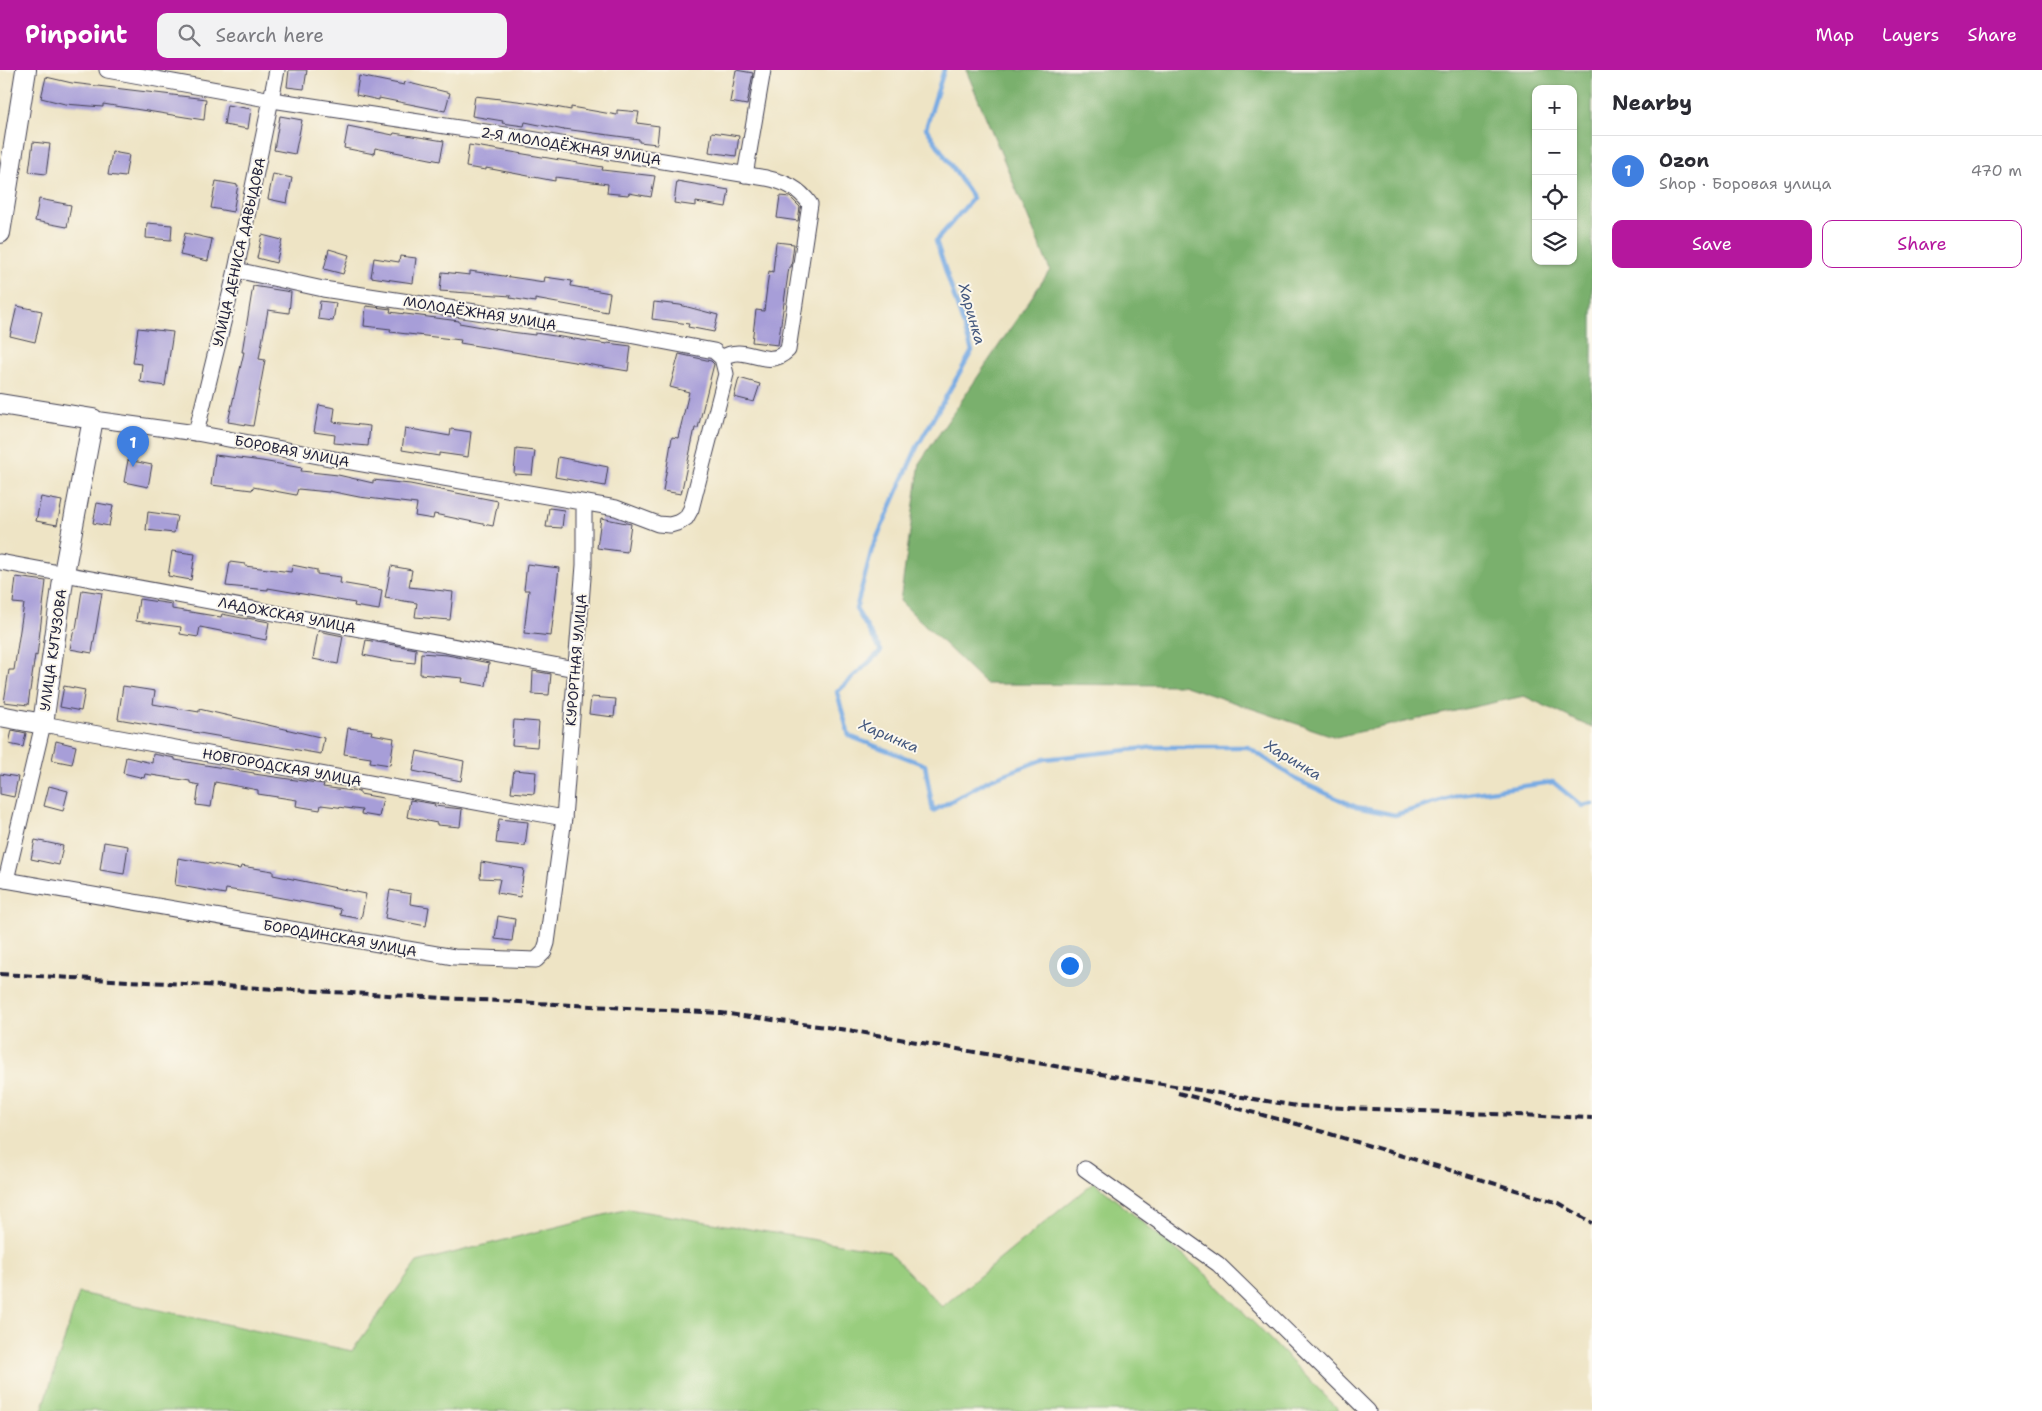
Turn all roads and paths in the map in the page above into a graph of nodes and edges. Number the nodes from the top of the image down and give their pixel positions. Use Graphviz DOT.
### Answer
graph roads {
  1 [pos="26,70"];
  2 [pos="107,70"];
  3 [pos="277,70"];
  4 [pos="763,70"];
  5 [pos="272,100"];
  6 [pos="746,175"];
  7 [pos="0,233"];
  8 [pos="236,270"];
  9 [pos="722,358"];
  10 [pos="0,404"];
  11 [pos="93,419"];
  12 [pos="196,433"];
  13 [pos="584,503"];
  14 [pos="0,562"];
  15 [pos="64,573"];
  16 [pos="575,669"];
  17 [pos="0,716"];
  18 [pos="43,724"];
  19 [pos="564,818"];
  20 [pos="3,880"];
  21 [pos="1084,1169"];
  22 [pos="1368,1411"];
  1 -- 7 [label="street"];
  2 -- 5 [label="street, 2-Я МОЛОДЁЖНАЯ УЛИЦА"];
  3 -- 5 [label="street, УЛИЦА ДЕНИСА ДАВЫДОВА"];
  4 -- 6 [label="street"];
  5 -- 6 [label="street, 2-Я МОЛОДЁЖНАЯ УЛИЦА"];
  5 -- 8 [label="street, УЛИЦА ДЕНИСА ДАВЫДОВА"];
  6 -- 9 [label="street, 2-Я МОЛОДЁЖНАЯ УЛИЦА"];
  8 -- 9 [label="street, МОЛОДЁЖНАЯ УЛИЦА"];
  8 -- 12 [label="street, УЛИЦА ДЕНИСА ДАВЫДОВА"];
  9 -- 13 [label="street, БОРОВАЯ УЛИЦА"];
  10 -- 11 [label="street, БОРОВАЯ УЛИЦА"];
  11 -- 12 [label="street, БОРОВАЯ УЛИЦА"];
  11 -- 15 [label="street, УЛИЦА КУТУЗОВА"];
  12 -- 13 [label="street, БОРОВАЯ УЛИЦА"];
  13 -- 16 [label="street, КУРОРТНАЯ УЛИЦА"];
  14 -- 15 [label="street, ЛАДОЖСКАЯ УЛИЦА"];
  15 -- 16 [label="street, ЛАДОЖСКАЯ УЛИЦА"];
  15 -- 18 [label="street, УЛИЦА КУТУЗОВА"];
  16 -- 19 [label="street, КУРОРТНАЯ УЛИЦА"];
  17 -- 18 [label="street, НОВГОРОДСКАЯ УЛИЦА"];
  18 -- 19 [label="street, НОВГОРОДСКАЯ УЛИЦА"];
  18 -- 20 [label="street, УЛИЦА КУТУЗОВА"];
  19 -- 20 [label="street, БОРОДИНСКАЯ УЛИЦА"];
  21 -- 22 [label="street"];
}
